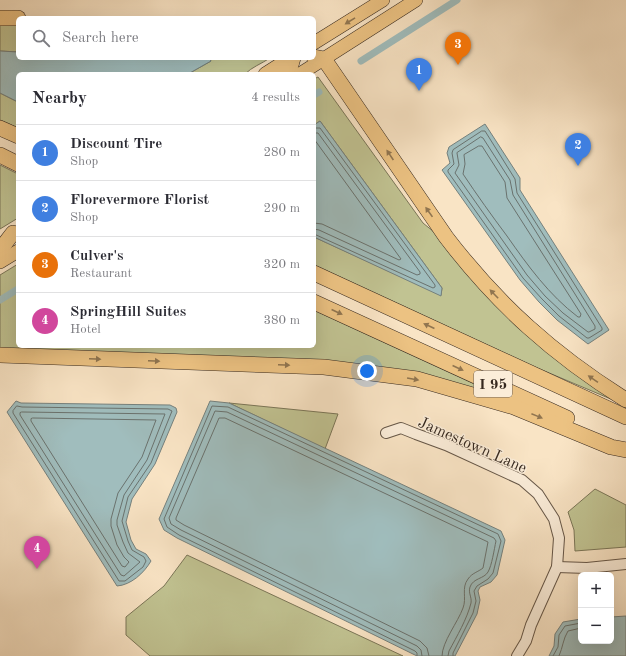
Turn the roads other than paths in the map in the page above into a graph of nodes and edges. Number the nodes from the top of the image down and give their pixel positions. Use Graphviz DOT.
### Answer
graph roads {
  1 [pos="383,0"];
  2 [pos="416,0"];
  3 [pos="0,18"];
  4 [pos="16,18"];
  5 [pos="316,42"];
  6 [pos="319,58"];
  7 [pos="289,60"];
  8 [pos="292,60"];
  9 [pos="268,72"];
  10 [pos="284,72"];
  11 [pos="302,72"];
  12 [pos="0,128"];
  13 [pos="16,135"];
  14 [pos="0,155"];
  15 [pos="16,163"];
  16 [pos="16,231"];
  17 [pos="0,241"];
  18 [pos="0,250"];
  19 [pos="16,252"];
  20 [pos="0,262"];
  21 [pos="316,274"];
  22 [pos="316,303"];
  23 [pos="0,355"];
  24 [pos="626,400"];
  25 [pos="626,417"];
  26 [pos="386,433"];
  27 [pos="626,445"];
  28 [pos="626,450"];
  29 [pos="626,564"];
  30 [pos="556,567"];
  31 [pos="517,656"];
  1 -- 5 [label="main road, one-way"];
  2 -- 6 [label="main road"];
  3 -- 4 [label="highway"];
  6 -- 11 [label="main road"];
  24 -- 6 [label="highway, one-way"];
  7 -- 9 [label="main road"];
  8 -- 10 [label="highway"];
  12 -- 13 [label="highway"];
  14 -- 15 [label="highway"];
  16 -- 17 [label="main road"];
  16 -- 18 [label="highway"];
  19 -- 20 [label="main road"];
  25 -- 21 [label="highway, I 95, one-way"];
  22 -- 27 [label="highway, I 95, one-way"];
  23 -- 28 [label="highway, one-way"];
  26 -- 30 [label="street, Jamestown Lane"];
  29 -- 30 [label="street"];
  30 -- 31 [label="street, Jamestown Lane"];
}
